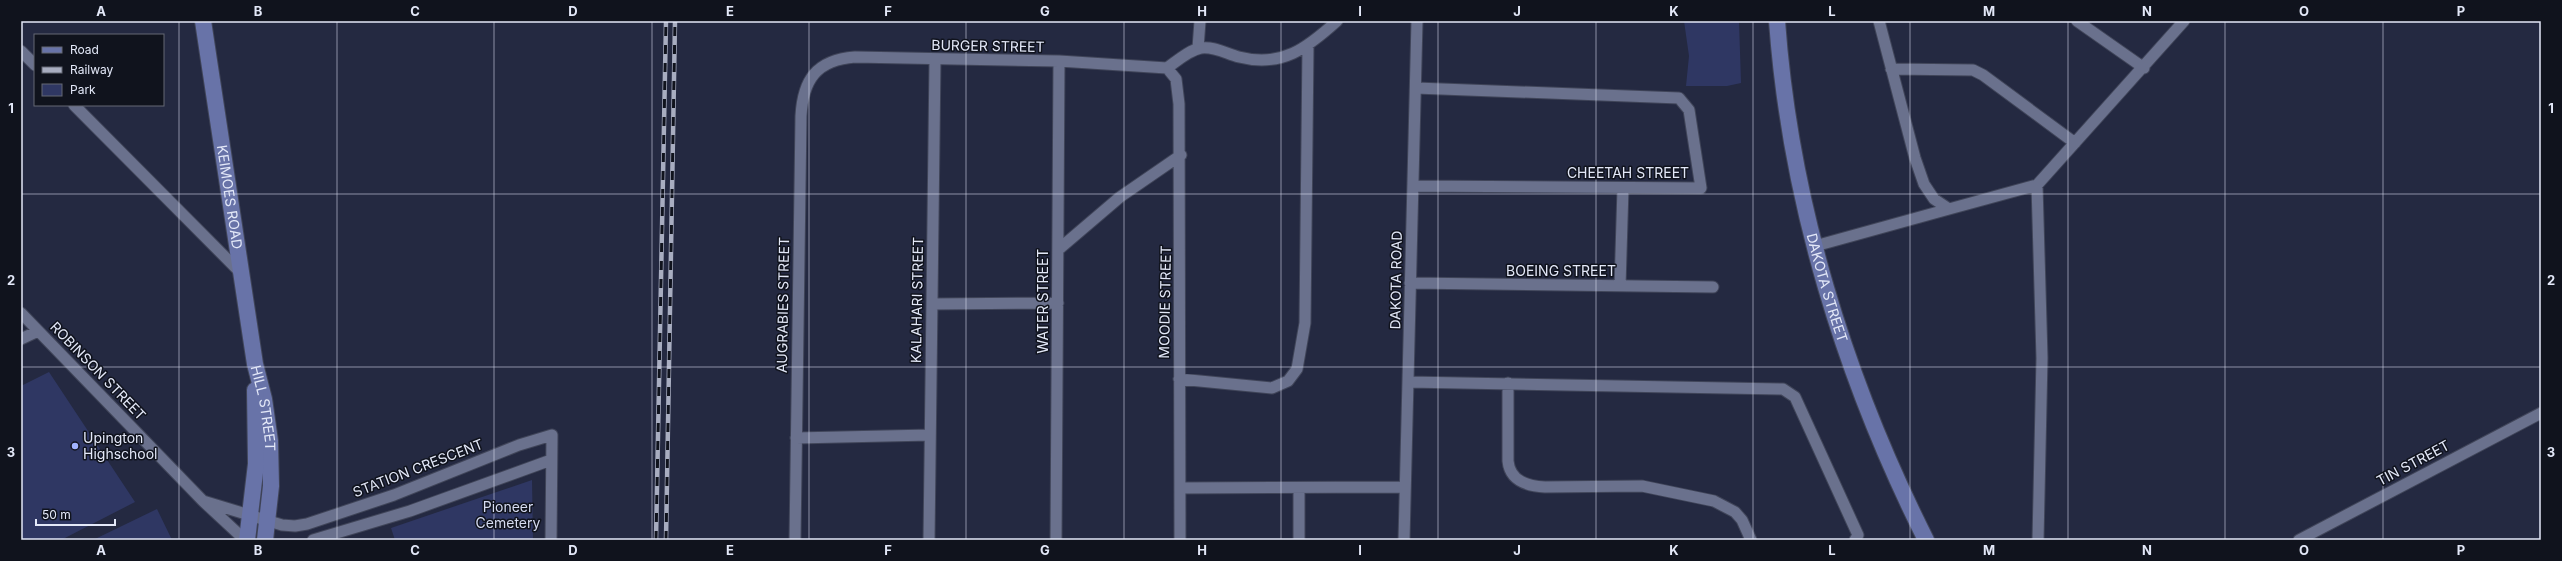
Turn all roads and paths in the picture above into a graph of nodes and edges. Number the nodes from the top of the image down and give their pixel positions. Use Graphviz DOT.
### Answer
graph roads {
  1 [pos="1200,21"];
  2 [pos="1337,21"];
  3 [pos="1417,21"];
  4 [pos="1777,21"];
  5 [pos="1879,21"];
  6 [pos="2077,21"];
  7 [pos="2184,21"];
  8 [pos="202,23"];
  9 [pos="1308,46"];
  10 [pos="1198,48"];
  11 [pos="21,51"];
  12 [pos="935,60"];
  13 [pos="1059,61"];
  14 [pos="34,65"];
  15 [pos="1167,68"];
  16 [pos="2144,68"];
  17 [pos="1891,69"];
  18 [pos="813,74"];
  19 [pos="1416,88"];
  20 [pos="75,106"];
  21 [pos="2074,143"];
  22 [pos="1181,155"];
  23 [pos="2037,185"];
  24 [pos="1413,186"];
  25 [pos="1623,188"];
  26 [pos="1949,208"];
  27 [pos="1815,246"];
  28 [pos="1059,249"];
  29 [pos="241,273"];
  30 [pos="1410,283"];
  31 [pos="1620,286"];
  32 [pos="1713,287"];
  33 [pos="1058,303"];
  34 [pos="932,304"];
  35 [pos="21,313"];
  36 [pos="38,331"];
  37 [pos="21,339"];
  38 [pos="256,373"];
  39 [pos="1179,380"];
  40 [pos="1409,382"];
  41 [pos="1508,384"];
  42 [pos="2541,413"];
  43 [pos="930,435"];
  44 [pos="796,438"];
  45 [pos="551,460"];
  46 [pos="1405,487"];
  47 [pos="1180,488"];
  48 [pos="1299,488"];
  49 [pos="202,502"];
  50 [pos="251,516"];
  51 [pos="268,521"];
  52 [pos="246,540"];
  53 [pos="265,540"];
  54 [pos="313,540"];
  55 [pos="552,540"];
  56 [pos="795,540"];
  57 [pos="929,540"];
  58 [pos="1056,540"];
  59 [pos="1180,540"];
  60 [pos="1299,540"];
  61 [pos="1404,540"];
  62 [pos="1751,540"];
  63 [pos="1855,540"];
  64 [pos="1926,540"];
  65 [pos="2038,540"];
  66 [pos="2299,540"];
  1 -- 10 [label="street"];
  2 -- 9 [label="street"];
  3 -- 19 [label="street, DAKOTA ROAD"];
  4 -- 27 [label="street, DAKOTA STREET"];
  5 -- 17 [label="street"];
  6 -- 16 [label="street"];
  7 -- 16 [label="street"];
  8 -- 29 [label="street, KEIMOES ROAD"];
  9 -- 10 [label="street"];
  9 -- 39 [label="street"];
  10 -- 15 [label="street"];
  11 -- 14 [label="street"];
  12 -- 13 [label="street, BURGER STREET"];
  12 -- 18 [label="street, BURGER STREET"];
  12 -- 34 [label="street, KALAHARI STREET"];
  13 -- 15 [label="street, BURGER STREET"];
  13 -- 28 [label="street, WATER STREET"];
  15 -- 22 [label="street, MOODIE STREET"];
  16 -- 21 [label="street"];
  17 -- 21 [label="street"];
  17 -- 26 [label="street"];
  18 -- 44 [label="street, AUGRABIES STREET"];
  19 -- 24 [label="street, DAKOTA ROAD"];
  19 -- 25 [label="street, CHEETAH STREET"];
  20 -- 29 [label="street"];
  21 -- 23 [label="street"];
  22 -- 28 [label="street"];
  22 -- 39 [label="street, MOODIE STREET"];
  23 -- 26 [label="street"];
  23 -- 65 [label="street"];
  24 -- 25 [label="street, CHEETAH STREET"];
  24 -- 30 [label="street, DAKOTA ROAD"];
  25 -- 31 [label="street"];
  26 -- 27 [label="street"];
  27 -- 64 [label="street, DAKOTA STREET"];
  28 -- 33 [label="street, WATER STREET"];
  29 -- 38 [label="street, KEIMOES ROAD"];
  30 -- 31 [label="street, BOEING STREET"];
  30 -- 40 [label="street, DAKOTA ROAD"];
  31 -- 32 [label="street, BOEING STREET"];
  33 -- 34 [label="street"];
  33 -- 58 [label="street, WATER STREET"];
  34 -- 43 [label="street, KALAHARI STREET"];
  35 -- 36 [label="street, ROBINSON STREET"];
  36 -- 37 [label="street"];
  36 -- 49 [label="street, ROBINSON STREET"];
  38 -- 50 [label="street, HILL STREET"];
  38 -- 51 [label="street, HILL STREET"];
  39 -- 47 [label="street, MOODIE STREET"];
  40 -- 41 [label="street"];
  40 -- 46 [label="street, DAKOTA ROAD"];
  41 -- 62 [label="street"];
  41 -- 63 [label="street"];
  42 -- 66 [label="street, TIN STREET"];
  43 -- 44 [label="street"];
  43 -- 57 [label="street, KALAHARI STREET"];
  44 -- 56 [label="street, AUGRABIES STREET"];
  45 -- 51 [label="street, STATION CRESCENT"];
  45 -- 54 [label="street"];
  45 -- 55 [label="street, STATION CRESCENT"];
  46 -- 48 [label="street"];
  46 -- 61 [label="street, DAKOTA ROAD"];
  47 -- 48 [label="street"];
  47 -- 59 [label="street, MOODIE STREET"];
  48 -- 60 [label="street"];
  49 -- 50 [label="street"];
  49 -- 52 [label="street, ROBINSON STREET"];
  50 -- 51 [label="street, STATION CRESCENT"];
  50 -- 52 [label="street, HILL STREET"];
  51 -- 53 [label="street, HILL STREET"];
}
